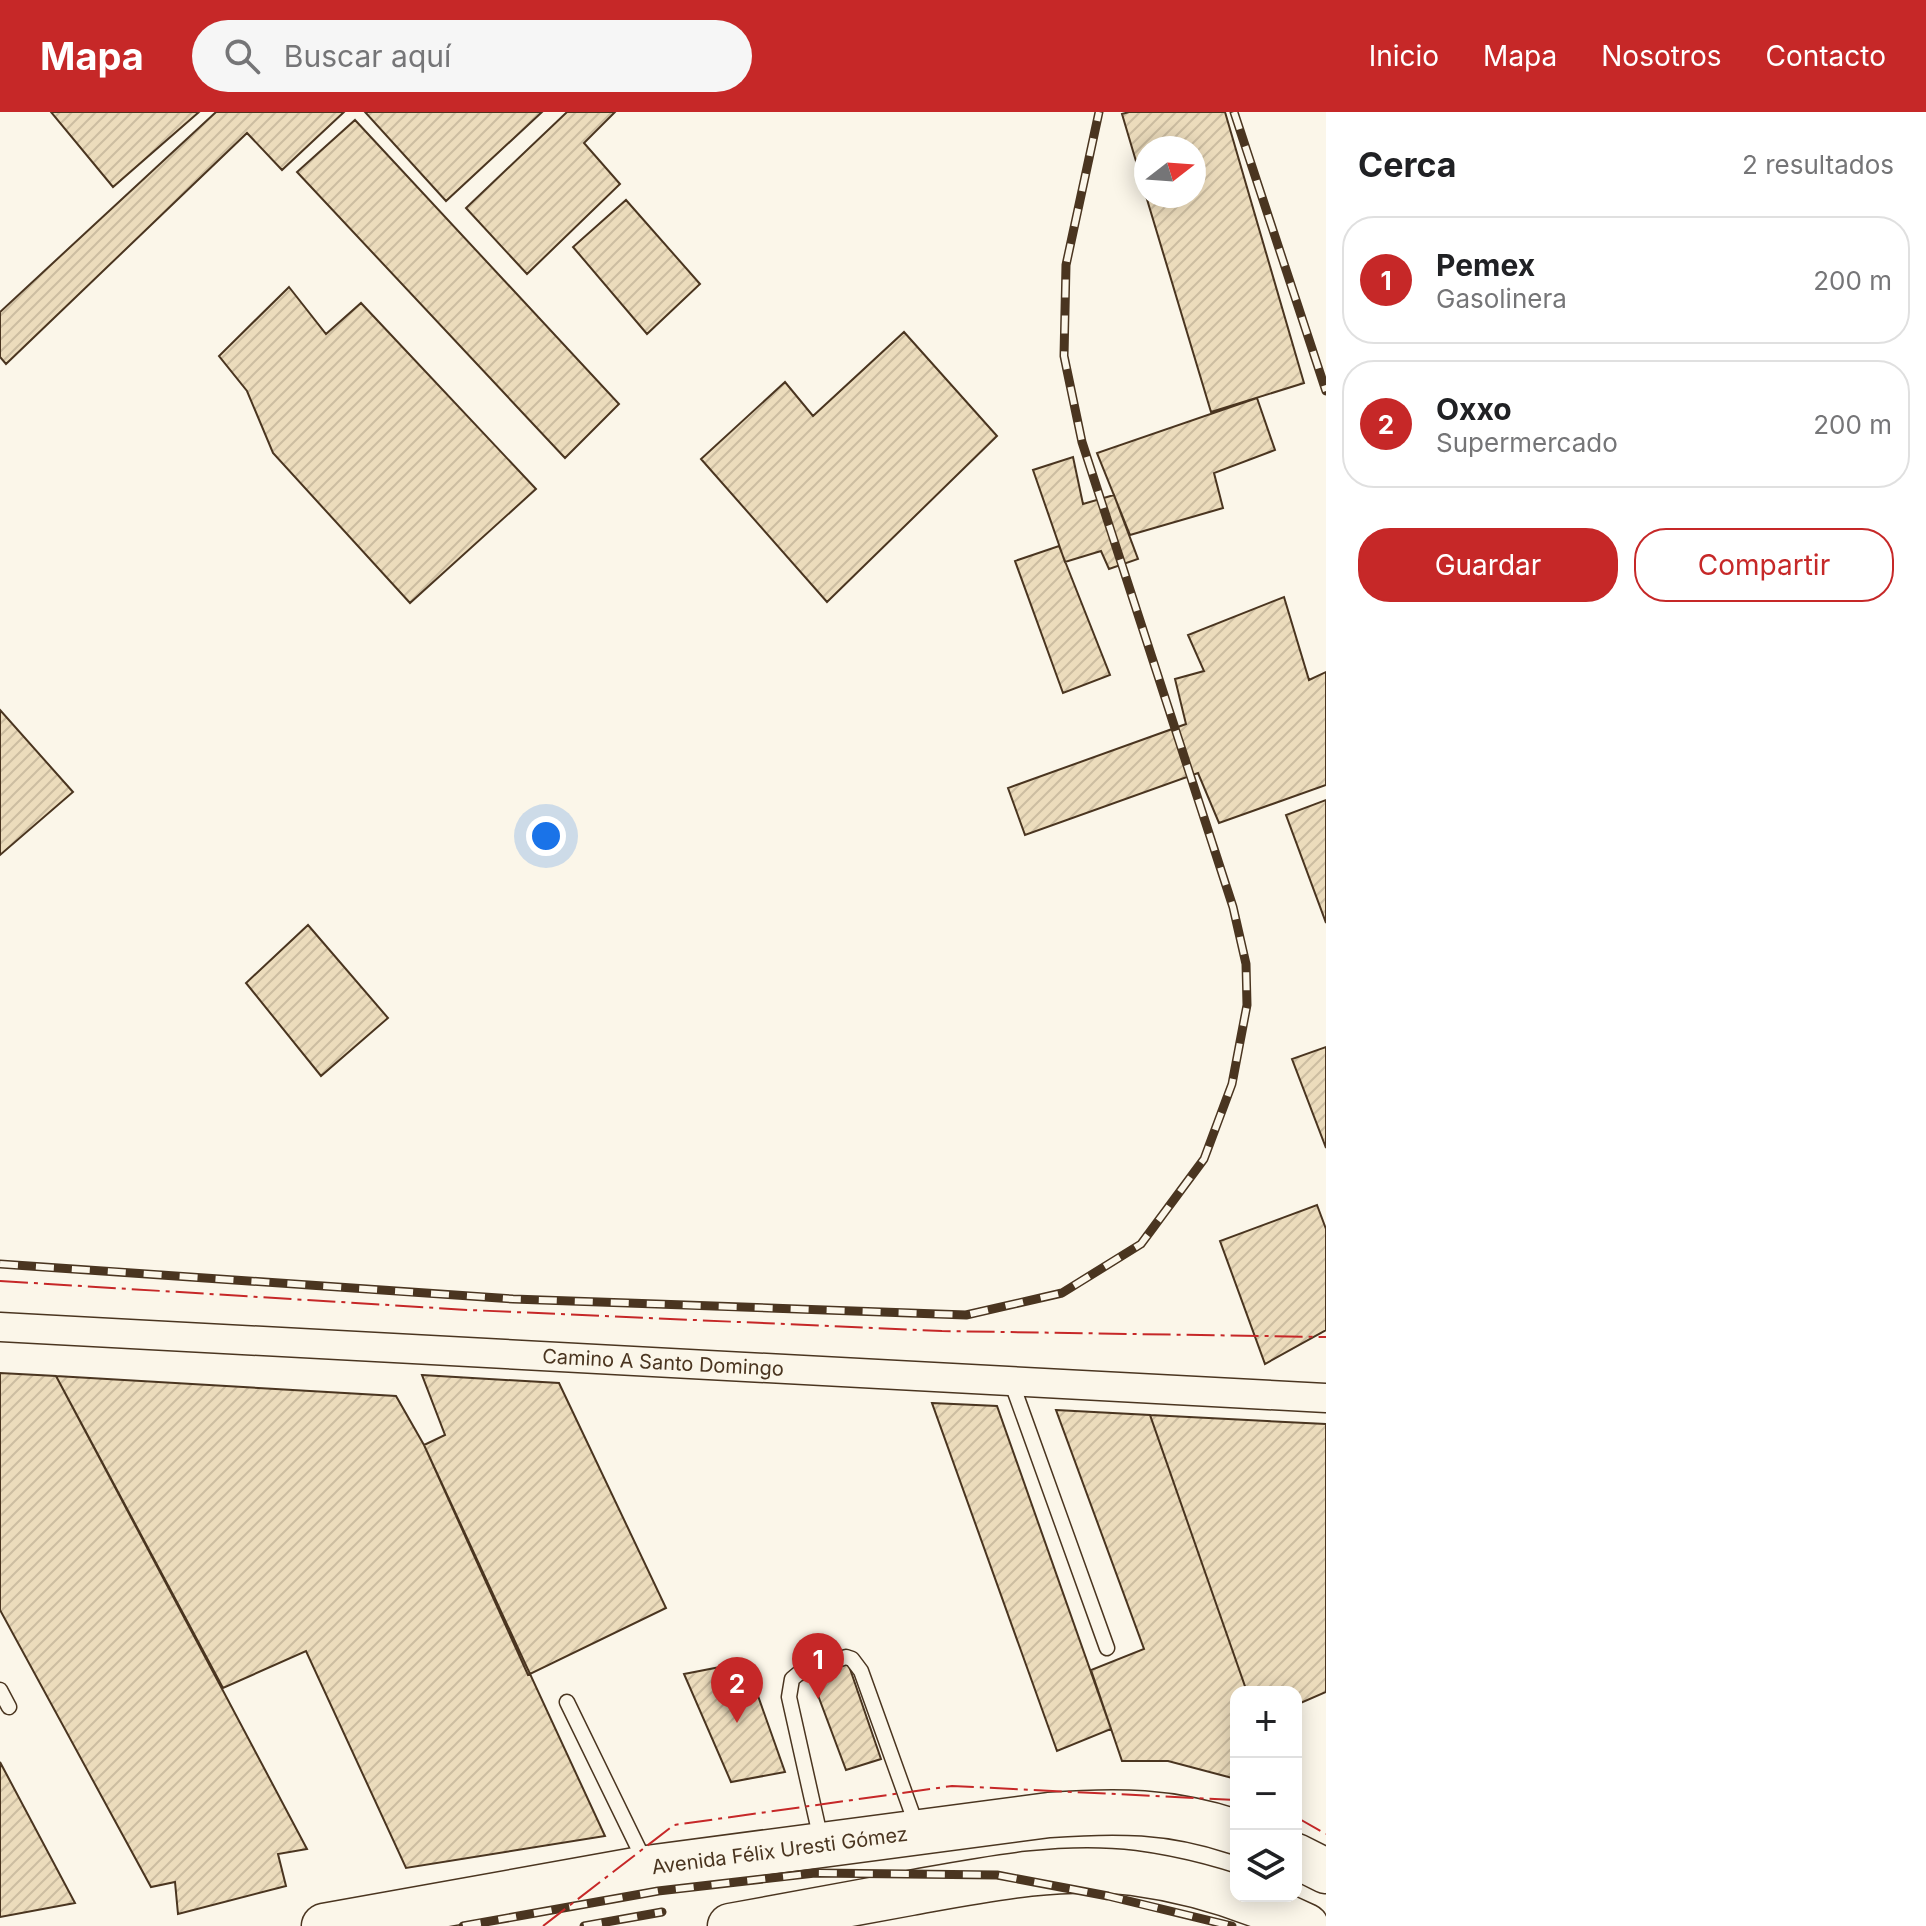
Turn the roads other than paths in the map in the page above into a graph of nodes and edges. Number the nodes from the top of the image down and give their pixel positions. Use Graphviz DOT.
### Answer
graph roads {
  1 [pos="0,1327"];
  2 [pos="1011,1381"];
  3 [pos="1326,1398"];
  4 [pos="1107,1648"];
  5 [pos="0,1690"];
  6 [pos="567,1702"];
  7 [pos="9,1707"];
  8 [pos="918,1831"];
  9 [pos="1230,1831"];
  10 [pos="822,1844"];
  11 [pos="1302,1859"];
  12 [pos="647,1868"];
  13 [pos="1326,1871"];
  14 [pos="1236,1911"];
  15 [pos="788,1921"];
  16 [pos="324,1926"];
  17 [pos="730,1926"];
  18 [pos="1306,1926"];
  1 -- 2 [label="street, Camino A Santo Domingo"];
  2 -- 3 [label="street, Camino A Santo Domingo"];
  2 -- 4 [label="lane"];
  5 -- 7 [label="lane"];
  6 -- 12 [label="lane"];
  8 -- 9 [label="main road, Avenida Félix Uresti Gómez"];
  8 -- 10 [label="main road, Avenida Félix Uresti Gómez"];
  8 -- 10 [label="lane"];
  10 -- 12 [label="main road, Avenida Félix Uresti Gómez"];
  11 -- 13 [label="main road"];
  12 -- 16 [label="main road, Avenida Félix Uresti Gómez"];
  14 -- 15 [label="main road"];
  14 -- 18 [label="main road"];
  15 -- 17 [label="main road"];
}
